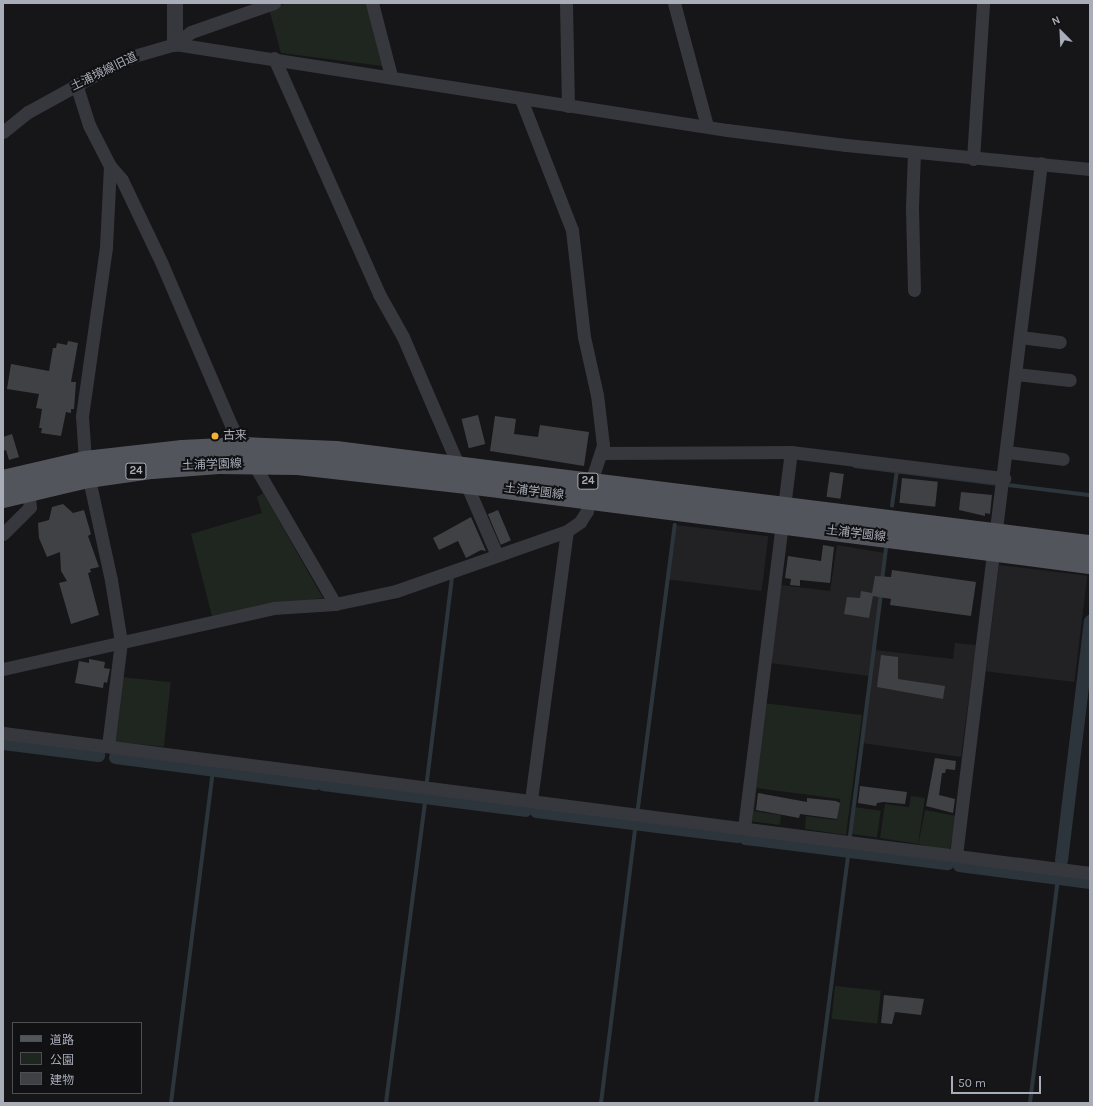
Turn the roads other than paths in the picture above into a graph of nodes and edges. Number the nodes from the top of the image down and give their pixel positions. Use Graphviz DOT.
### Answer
graph roads {
  1 [pos="175,3"];
  2 [pos="274,3"];
  3 [pos="372,3"];
  4 [pos="566,3"];
  5 [pos="674,3"];
  6 [pos="983,3"];
  7 [pos="175,44"];
  8 [pos="274,58"];
  9 [pos="391,76"];
  10 [pos="76,84"];
  11 [pos="521,99"];
  12 [pos="568,106"];
  13 [pos="707,126"];
  14 [pos="3,132"];
  15 [pos="914,152"];
  16 [pos="973,159"];
  17 [pos="1041,163"];
  18 [pos="110,166"];
  19 [pos="1090,169"];
  20 [pos="914,290"];
  21 [pos="1020,337"];
  22 [pos="1060,342"];
  23 [pos="1016,374"];
  24 [pos="1070,380"];
  25 [pos="243,447"];
  26 [pos="791,452"];
  27 [pos="1007,452"];
  28 [pos="601,453"];
  29 [pos="1062,459"];
  30 [pos="254,464"];
  31 [pos="459,464"];
  32 [pos="86,470"];
  33 [pos="1004,478"];
  34 [pos="3,480"];
  35 [pos="467,484"];
  36 [pos="590,490"];
  37 [pos="28,491"];
  38 [pos="3,498"];
  39 [pos="783,516"];
  40 [pos="567,531"];
  41 [pos="3,534"];
  42 [pos="995,542"];
  43 [pos="1090,545"];
  44 [pos="497,555"];
  45 [pos="1090,564"];
  46 [pos="335,604"];
  47 [pos="121,642"];
  48 [pos="3,669"];
  49 [pos="3,733"];
  50 [pos="108,746"];
  51 [pos="531,800"];
  52 [pos="744,828"];
  53 [pos="956,855"];
  54 [pos="1090,873"];
  1 -- 7 [label="street"];
  2 -- 7 [label="street"];
  3 -- 9 [label="street"];
  4 -- 12 [label="street"];
  5 -- 13 [label="street"];
  6 -- 16 [label="street"];
  7 -- 8 [label="street"];
  7 -- 10 [label="street, 土浦境線旧道"];
  8 -- 9 [label="street"];
  8 -- 31 [label="street"];
  9 -- 11 [label="street"];
  10 -- 14 [label="street, 土浦境線旧道"];
  10 -- 18 [label="street"];
  11 -- 12 [label="street"];
  11 -- 28 [label="street"];
  12 -- 13 [label="street"];
  13 -- 15 [label="street"];
  15 -- 16 [label="street"];
  15 -- 20 [label="street"];
  16 -- 17 [label="street"];
  17 -- 19 [label="street"];
  17 -- 21 [label="street"];
  18 -- 25 [label="street"];
  18 -- 32 [label="street"];
  21 -- 22 [label="street"];
  21 -- 23 [label="street"];
  23 -- 24 [label="street"];
  23 -- 27 [label="street"];
  25 -- 30 [label="street"];
  25 -- 31 [label="main road, 土浦学園線 / 24"];
  25 -- 32 [label="main road, 土浦学園線 / 24"];
  26 -- 28 [label="street"];
  26 -- 33 [label="street"];
  26 -- 39 [label="street"];
  27 -- 29 [label="street"];
  27 -- 33 [label="street"];
  28 -- 36 [label="street"];
  30 -- 32 [label="main road, 土浦学園線 / 24"];
  30 -- 35 [label="main road, 土浦学園線 / 24"];
  30 -- 46 [label="street"];
  31 -- 35 [label="street"];
  31 -- 36 [label="main road, 土浦学園線 / 24"];
  32 -- 34 [label="main road, 土浦学園線 / 24"];
  32 -- 37 [label="main road, 土浦学園線 / 24"];
  32 -- 47 [label="street"];
  33 -- 42 [label="street"];
  35 -- 36 [label="main road, 土浦学園線 / 24"];
  35 -- 44 [label="street"];
  36 -- 39 [label="main road, 土浦学園線 / 24"];
  36 -- 40 [label="street"];
  37 -- 38 [label="main road, 土浦学園線 / 24"];
  37 -- 41 [label="street"];
  39 -- 42 [label="main road, 土浦学園線 / 24"];
  39 -- 52 [label="street"];
  40 -- 44 [label="street"];
  40 -- 51 [label="street"];
  42 -- 43 [label="main road, 土浦学園線 / 24"];
  42 -- 45 [label="main road, 土浦学園線 / 24"];
  42 -- 53 [label="street"];
  44 -- 46 [label="street"];
  46 -- 47 [label="street"];
  47 -- 48 [label="street"];
  47 -- 50 [label="street"];
  49 -- 50 [label="street"];
  50 -- 51 [label="street"];
  51 -- 52 [label="street"];
  52 -- 53 [label="street"];
  53 -- 54 [label="street"];
}
